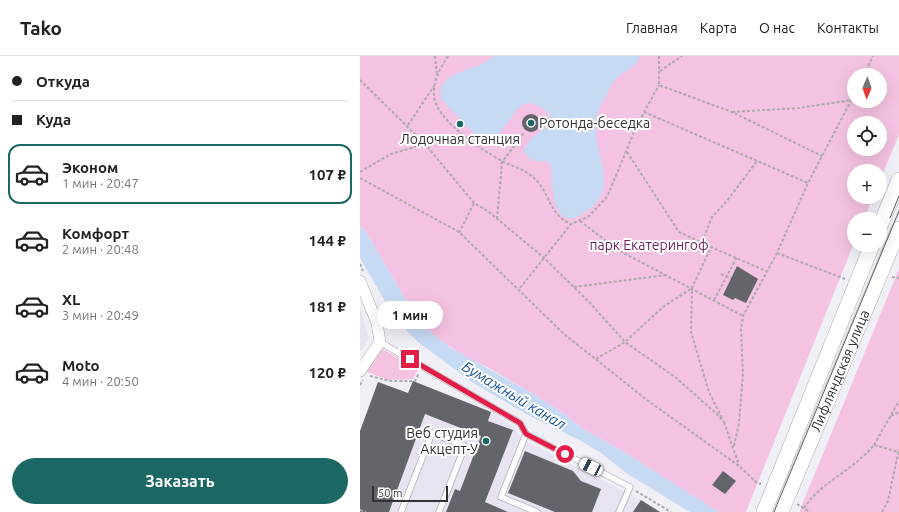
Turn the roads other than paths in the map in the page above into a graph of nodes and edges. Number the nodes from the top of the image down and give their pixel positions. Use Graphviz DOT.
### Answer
graph roads {
  1 [pos="899,180"];
  2 [pos="886,212"];
  3 [pos="899,230"];
  4 [pos="869,252"];
  5 [pos="360,281"];
  6 [pos="380,342"];
  7 [pos="363,373"];
  8 [pos="526,434"];
  9 [pos="401,512"];
  10 [pos="439,512"];
  11 [pos="537,512"];
  12 [pos="619,512"];
  13 [pos="764,512"];
  14 [pos="781,512"];
  1 -- 2 [label="street"];
  3 -- 14 [label="street, Лифляндская улица"];
  4 -- 13 [label="street, Лифляндская улица"];
  5 -- 6 [label="street"];
  6 -- 7 [label="street"];
  6 -- 8 [label="lane"];
  8 -- 11 [label="lane"];
  8 -- 12 [label="lane"];
  9 -- 10 [label="lane"];
}
